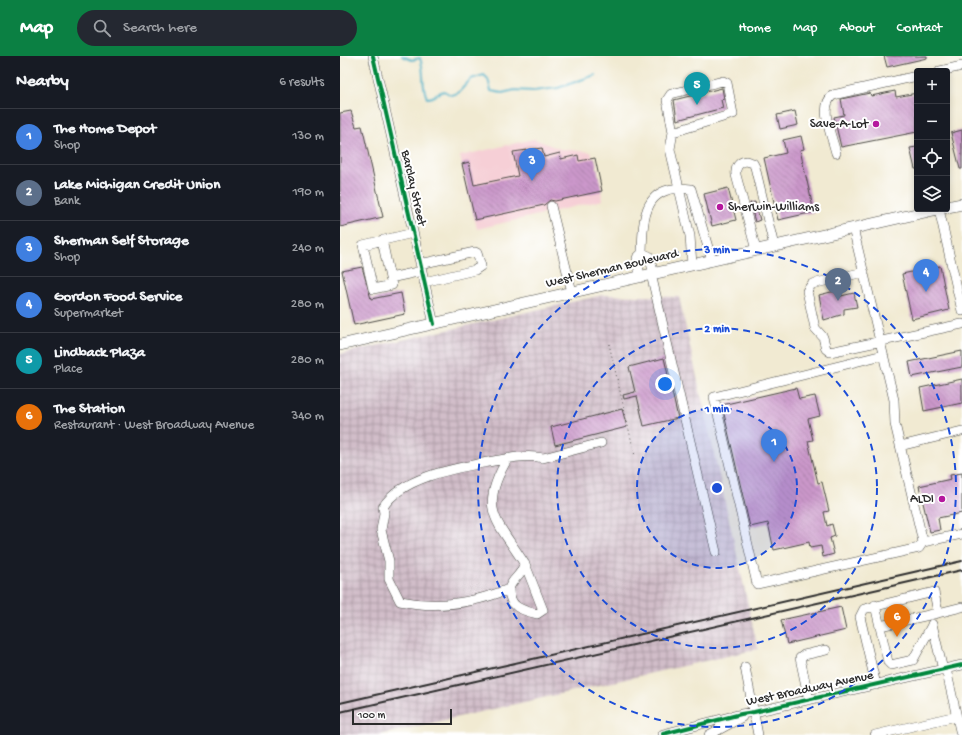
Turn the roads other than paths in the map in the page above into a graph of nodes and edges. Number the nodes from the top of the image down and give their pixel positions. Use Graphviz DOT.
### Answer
graph roads {
  1 [pos="373,56"];
  2 [pos="962,66"];
  3 [pos="950,69"];
  4 [pos="914,77"];
  5 [pos="673,132"];
  6 [pos="836,153"];
  7 [pos="679,189"];
  8 [pos="962,204"];
  9 [pos="551,206"];
  10 [pos="950,206"];
  11 [pos="925,212"];
  12 [pos="939,212"];
  13 [pos="853,228"];
  14 [pos="413,233"];
  15 [pos="382,240"];
  16 [pos="774,246"];
  17 [pos="756,250"];
  18 [pos="642,254"];
  19 [pos="712,261"];
  20 [pos="692,265"];
  21 [pos="421,268"];
  22 [pos="864,272"];
  23 [pos="653,274"];
  24 [pos="640,277"];
  25 [pos="390,278"];
  26 [pos="424,282"];
  27 [pos="572,292"];
  28 [pos="962,311"];
  29 [pos="434,324"];
  30 [pos="962,324"];
  31 [pos="880,342"];
  32 [pos="340,345"];
  33 [pos="884,355"];
  34 [pos="962,431"];
  35 [pos="601,443"];
  36 [pos="900,446"];
  37 [pos="508,458"];
  38 [pos="962,534"];
  39 [pos="923,542"];
  40 [pos="716,552"];
  41 [pos="524,563"];
  42 [pos="509,589"];
  43 [pos="875,605"];
  44 [pos="962,607"];
  45 [pos="934,614"];
  46 [pos="932,625"];
  47 [pos="880,626"];
  48 [pos="826,650"];
  49 [pos="899,664"];
  50 [pos="745,667"];
  51 [pos="945,669"];
  52 [pos="961,669"];
  53 [pos="903,679"];
  54 [pos="876,685"];
  55 [pos="809,700"];
  56 [pos="754,712"];
  57 [pos="959,716"];
  58 [pos="660,734"];
  59 [pos="678,735"];
  60 [pos="709,735"];
  61 [pos="758,735"];
  62 [pos="875,735"];
  63 [pos="960,735"];
  1 -- 14 [label="street, Barclay Street"];
  2 -- 3 [label="street"];
  4 -- 6 [label="street"];
  5 -- 5 [label="street"];
  5 -- 7 [label="street"];
  7 -- 18 [label="street"];
  7 -- 19 [label="street"];
  7 -- 20 [label="street"];
  8 -- 10 [label="main road"];
  9 -- 27 [label="street"];
  11 -- 13 [label="main road, West Sherman Boulevard"];
  12 -- 28 [label="street"];
  13 -- 16 [label="main road, West Sherman Boulevard"];
  13 -- 22 [label="street"];
  14 -- 15 [label="street"];
  14 -- 21 [label="street, Barclay Street"];
  15 -- 25 [label="street"];
  15 -- 25 [label="street"];
  16 -- 17 [label="main road, West Sherman Boulevard"];
  16 -- 17 [label="street"];
  17 -- 19 [label="main road, West Sherman Boulevard"];
  18 -- 23 [label="street"];
  18 -- 24 [label="street"];
  19 -- 20 [label="main road, West Sherman Boulevard"];
  20 -- 23 [label="main road, West Sherman Boulevard"];
  21 -- 25 [label="street"];
  21 -- 26 [label="street, Barclay Street"];
  21 -- 26 [label="street"];
  22 -- 31 [label="street"];
  22 -- 31 [label="street"];
  23 -- 24 [label="main road, West Sherman Boulevard"];
  23 -- 40 [label="street"];
  24 -- 27 [label="main road, West Sherman Boulevard"];
  26 -- 29 [label="street, Barclay Street"];
  27 -- 29 [label="main road, West Sherman Boulevard"];
  29 -- 32 [label="main road, West Sherman Boulevard"];
  30 -- 31 [label="street"];
  31 -- 33 [label="street"];
  33 -- 36 [label="street"];
  33 -- 39 [label="street"];
  34 -- 36 [label="street"];
  35 -- 37 [label="street"];
  36 -- 39 [label="street"];
  37 -- 41 [label="street"];
  37 -- 42 [label="street"];
  38 -- 39 [label="street"];
  41 -- 42 [label="street"];
  41 -- 42 [label="street"];
  43 -- 45 [label="street"];
  43 -- 47 [label="street"];
  43 -- 54 [label="street"];
  44 -- 45 [label="street"];
  45 -- 46 [label="street"];
  45 -- 47 [label="street"];
  46 -- 49 [label="street"];
  46 -- 51 [label="street"];
  47 -- 49 [label="street"];
  48 -- 55 [label="street"];
  49 -- 53 [label="street"];
  50 -- 56 [label="street"];
  51 -- 52 [label="street, West Broadway Avenue"];
  51 -- 53 [label="street, West Broadway Avenue"];
  51 -- 57 [label="street"];
  53 -- 54 [label="street, West Broadway Avenue"];
  54 -- 55 [label="street, West Broadway Avenue"];
  55 -- 56 [label="street, West Broadway Avenue"];
  56 -- 58 [label="street, West Broadway Avenue"];
  56 -- 60 [label="street"];
  56 -- 61 [label="street"];
  57 -- 62 [label="street"];
  57 -- 63 [label="street"];
  58 -- 59 [label="street, West Broadway Avenue"];
}
